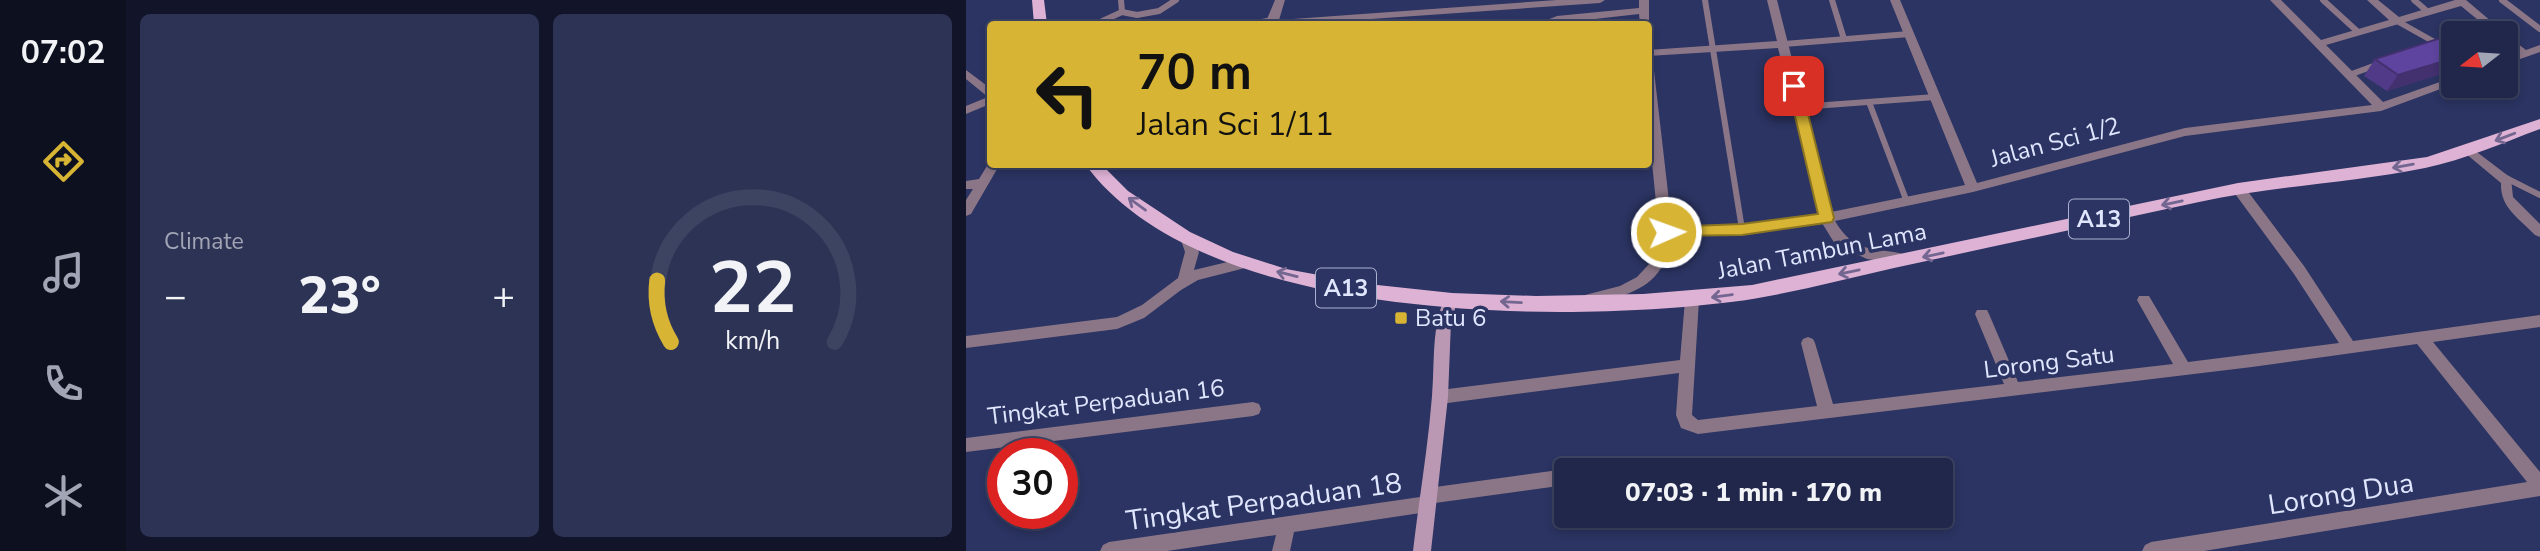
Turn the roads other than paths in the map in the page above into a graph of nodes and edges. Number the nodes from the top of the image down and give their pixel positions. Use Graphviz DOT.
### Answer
graph roads {
  1 [pos="1024,0"];
  2 [pos="1038,0"];
  3 [pos="1121,0"];
  4 [pos="1176,0"];
  5 [pos="1280,0"];
  6 [pos="1600,0"];
  7 [pos="1705,0"];
  8 [pos="1772,0"];
  9 [pos="1832,0"];
  10 [pos="1895,0"];
  11 [pos="2275,0"];
  12 [pos="2323,0"];
  13 [pos="2372,0"];
  14 [pos="2414,0"];
  15 [pos="2502,0"];
  16 [pos="2461,1"];
  17 [pos="1447,6"];
  18 [pos="1644,6"];
  19 [pos="1122,12"];
  20 [pos="2428,12"];
  21 [pos="1039,20"];
  22 [pos="1272,20"];
  23 [pos="1109,21"];
  24 [pos="1267,21"];
  25 [pos="1276,21"];
  26 [pos="1303,21"];
  27 [pos="1551,21"];
  28 [pos="2397,21"];
  29 [pos="2485,21"];
  30 [pos="2540,29"];
  31 [pos="2358,32"];
  32 [pos="1909,34"];
  33 [pos="1844,39"];
  34 [pos="2441,42"];
  35 [pos="1784,44"];
  36 [pos="2318,44"];
  37 [pos="2437,44"];
  38 [pos="2441,46"];
  39 [pos="1713,48"];
  40 [pos="2424,48"];
  41 [pos="2518,48"];
  42 [pos="2540,48"];
  43 [pos="1652,53"];
  44 [pos="2525,54"];
  45 [pos="2518,57"];
  46 [pos="2387,61"];
  47 [pos="966,73"];
  48 [pos="2349,75"];
  49 [pos="2441,85"];
  50 [pos="987,91"];
  51 [pos="1935,97"];
  52 [pos="1652,100"];
  53 [pos="987,101"];
  54 [pos="1869,102"];
  55 [pos="1800,107"];
  56 [pos="2381,107"];
  57 [pos="966,110"];
  58 [pos="2540,124"];
  59 [pos="2469,150"];
  60 [pos="992,168"];
  61 [pos="1095,168"];
  62 [pos="2502,176"];
  63 [pos="984,183"];
  64 [pos="966,184"];
  65 [pos="1973,188"];
  66 [pos="2238,188"];
  67 [pos="2540,195"];
  68 [pos="1907,202"];
  69 [pos="966,211"];
  70 [pos="1826,218"];
  71 [pos="1742,229"];
  72 [pos="1666,232"];
  73 [pos="2540,232"];
  74 [pos="1188,237"];
  75 [pos="1906,260"];
  76 [pos="1244,263"];
  77 [pos="1184,281"];
  78 [pos="1451,299"];
  79 [pos="1692,300"];
  80 [pos="2144,300"];
  81 [pos="1572,303"];
  82 [pos="1982,314"];
  83 [pos="2540,321"];
  84 [pos="2421,338"];
  85 [pos="966,342"];
  86 [pos="1808,343"];
  87 [pos="2350,348"];
  88 [pos="1689,365"];
  89 [pos="2183,368"];
  90 [pos="2014,390"];
  91 [pos="1440,397"];
  92 [pos="1253,409"];
  93 [pos="1827,413"];
  94 [pos="966,444"];
  95 [pos="1554,479"];
  96 [pos="2540,487"];
  97 [pos="1428,500"];
  98 [pos="1287,525"];
  99 [pos="1155,547"];
  100 [pos="1109,551"];
  101 [pos="1281,551"];
  102 [pos="1422,551"];
  103 [pos="2151,551"];
  1 -- 21 [label="main road"];
  2 -- 21 [label="main road"];
  3 -- 19 [label="lane"];
  4 -- 19 [label="lane"];
  5 -- 22 [label="street"];
  6 -- 17 [label="street"];
  7 -- 39 [label="lane"];
  8 -- 35 [label="street"];
  9 -- 33 [label="lane"];
  10 -- 32 [label="street"];
  11 -- 36 [label="street"];
  12 -- 31 [label="lane"];
  13 -- 28 [label="street"];
  14 -- 20 [label="lane"];
  15 -- 30 [label="lane"];
  16 -- 20 [label="street"];
  16 -- 29 [label="street"];
  17 -- 26 [label="street"];
  18 -- 27 [label="street"];
  19 -- 23 [label="lane"];
  20 -- 28 [label="street"];
  22 -- 24 [label="lane"];
  22 -- 25 [label="street"];
  28 -- 31 [label="street"];
  28 -- 37 [label="lane"];
  31 -- 36 [label="street"];
  32 -- 33 [label="lane"];
  32 -- 51 [label="street"];
  33 -- 35 [label="lane"];
  34 -- 37 [label="lane"];
  35 -- 39 [label="street"];
  35 -- 55 [label="street"];
  36 -- 48 [label="street"];
  37 -- 38 [label="lane"];
  37 -- 40 [label="lane"];
  39 -- 43 [label="street"];
  39 -- 71 [label="lane"];
  41 -- 44 [label="street"];
  42 -- 44 [label="street"];
  44 -- 45 [label="street"];
  46 -- 48 [label="lane"];
  47 -- 50 [label="street"];
  48 -- 56 [label="street"];
  49 -- 56 [label="street, Jalan Sci 1/2"];
  51 -- 54 [label="lane"];
  51 -- 65 [label="street"];
  52 -- 72 [label="street"];
  53 -- 57 [label="street"];
  54 -- 55 [label="lane"];
  54 -- 68 [label="lane"];
  55 -- 70 [label="street"];
  56 -- 65 [label="street, Jalan Sci 1/2"];
  58 -- 59 [label="main road, Jalan Tambun Lama / A13, one-way"];
  59 -- 62 [label="street"];
  59 -- 66 [label="main road, Jalan Tambun Lama / A13, one-way"];
  60 -- 63 [label="street"];
  74 -- 61 [label="main road, Jalan Tambun Lama / A13, one-way"];
  62 -- 67 [label="lane"];
  62 -- 73 [label="street"];
  63 -- 64 [label="street"];
  63 -- 69 [label="street"];
  65 -- 68 [label="street, Jalan Sci 1/2"];
  66 -- 75 [label="main road, Jalan Tambun Lama / A13, one-way"];
  66 -- 87 [label="street"];
  68 -- 70 [label="street, Jalan Sci 1/2"];
  70 -- 71 [label="street, Jalan Sci 1/2"];
  70 -- 75 [label="street"];
  71 -- 72 [label="street, Jalan Sci 1/2"];
  72 -- 81 [label="street"];
  74 -- 76 [label="main road, Jalan Tambun Lama / A13"];
  74 -- 77 [label="street"];
  75 -- 79 [label="main road, Jalan Tambun Lama / A13, one-way"];
  76 -- 77 [label="street"];
  78 -- 76 [label="main road, Jalan Tambun Lama / A13, one-way"];
  77 -- 85 [label="street"];
  81 -- 78 [label="main road, Jalan Tambun Lama / A13, one-way"];
  78 -- 91 [label="street"];
  79 -- 81 [label="main road, Jalan Tambun Lama / A13"];
  79 -- 88 [label="street, Lorong Satu"];
  80 -- 89 [label="street"];
  82 -- 90 [label="street"];
  83 -- 84 [label="street, Lorong Satu"];
  84 -- 87 [label="street, Lorong Satu"];
  84 -- 96 [label="street"];
  86 -- 93 [label="street"];
  87 -- 89 [label="street, Lorong Satu"];
  88 -- 91 [label="street"];
  88 -- 93 [label="street, Lorong Satu"];
  89 -- 90 [label="street, Lorong Satu"];
  90 -- 93 [label="street, Lorong Satu"];
  91 -- 97 [label="street"];
  92 -- 94 [label="street, Tingkat Perpaduan 16"];
  95 -- 97 [label="street, Tingkat Perpaduan 18"];
  96 -- 103 [label="street, Lorong Dua"];
  97 -- 98 [label="street, Tingkat Perpaduan 18"];
  97 -- 102 [label="street"];
  98 -- 99 [label="street, Tingkat Perpaduan 18"];
  98 -- 101 [label="street"];
  99 -- 100 [label="street, Tingkat Perpaduan 18"];
}
